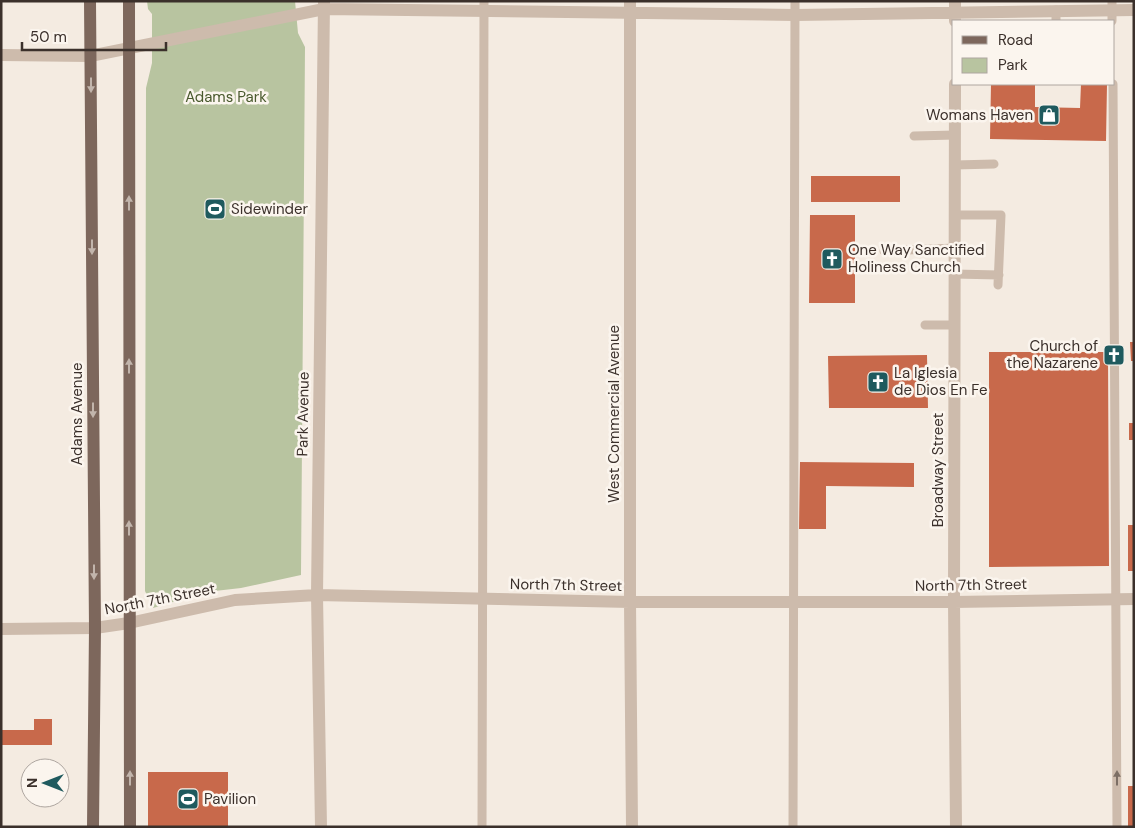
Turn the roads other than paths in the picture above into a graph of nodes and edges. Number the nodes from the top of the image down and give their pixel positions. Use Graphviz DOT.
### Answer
graph roads {
  1 [pos="90,1"];
  2 [pos="129,1"];
  3 [pos="795,1"];
  4 [pos="324,5"];
  5 [pos="484,6"];
  6 [pos="630,7"];
  7 [pos="1134,10"];
  8 [pos="955,11"];
  9 [pos="1112,11"];
  10 [pos="795,15"];
  11 [pos="1056,16"];
  12 [pos="129,48"];
  13 [pos="1,55"];
  14 [pos="90,56"];
  15 [pos="955,85"];
  16 [pos="1112,85"];
  17 [pos="954,135"];
  18 [pos="914,136"];
  19 [pos="994,164"];
  20 [pos="954,165"];
  21 [pos="954,215"];
  22 [pos="954,248"];
  23 [pos="884,251"];
  24 [pos="954,274"];
  25 [pos="999,275"];
  26 [pos="998,286"];
  27 [pos="925,325"];
  28 [pos="954,326"];
  29 [pos="317,595"];
  30 [pos="483,599"];
  31 [pos="1116,599"];
  32 [pos="1134,599"];
  33 [pos="630,602"];
  34 [pos="793,602"];
  35 [pos="954,602"];
  36 [pos="129,623"];
  37 [pos="95,628"];
  38 [pos="1,629"];
  39 [pos="93,827"];
  40 [pos="130,827"];
  41 [pos="321,827"];
  42 [pos="482,827"];
  43 [pos="632,827"];
  44 [pos="793,827"];
  45 [pos="956,827"];
  46 [pos="1118,827"];
  1 -- 14 [label="main road, Adams Avenue"];
  2 -- 12 [label="main road"];
  3 -- 10 [label="lane"];
  4 -- 5 [label="street"];
  4 -- 12 [label="street"];
  4 -- 29 [label="street, Park Avenue"];
  5 -- 6 [label="street"];
  5 -- 30 [label="lane"];
  6 -- 10 [label="street"];
  6 -- 33 [label="street, West Commercial Avenue"];
  7 -- 9 [label="street"];
  8 -- 10 [label="street"];
  8 -- 11 [label="street"];
  9 -- 11 [label="street"];
  10 -- 34 [label="lane"];
  12 -- 14 [label="street"];
  36 -- 12 [label="main road, one-way"];
  13 -- 14 [label="street"];
  14 -- 37 [label="main road, Adams Avenue, one-way"];
  15 -- 17 [label="street, Broadway Street"];
  16 -- 31 [label="lane"];
  17 -- 18 [label="lane"];
  17 -- 20 [label="street, Broadway Street"];
  19 -- 20 [label="lane"];
  20 -- 21 [label="street, Broadway Street"];
  21 -- 22 [label="street, Broadway Street"];
  21 -- 25 [label="lane"];
  22 -- 23 [label="lane"];
  22 -- 24 [label="street, Broadway Street"];
  24 -- 25 [label="lane"];
  24 -- 28 [label="street, Broadway Street"];
  25 -- 26 [label="lane"];
  27 -- 28 [label="lane"];
  28 -- 35 [label="street, Broadway Street"];
  29 -- 30 [label="street, North 7th Street"];
  29 -- 36 [label="street, North 7th Street"];
  29 -- 41 [label="street, Park Avenue"];
  30 -- 33 [label="street, North 7th Street"];
  30 -- 42 [label="lane"];
  31 -- 32 [label="street, North 7th Street"];
  31 -- 35 [label="street, North 7th Street"];
  46 -- 31 [label="lane, one-way"];
  33 -- 34 [label="street, North 7th Street"];
  33 -- 43 [label="street, West Commercial Avenue"];
  34 -- 35 [label="street, North 7th Street"];
  34 -- 44 [label="lane"];
  35 -- 45 [label="street, Broadway Street"];
  36 -- 37 [label="street, North 7th Street"];
  40 -- 36 [label="main road, one-way"];
  37 -- 38 [label="street, North 7th Street"];
  37 -- 39 [label="main road, Adams Avenue"];
}
